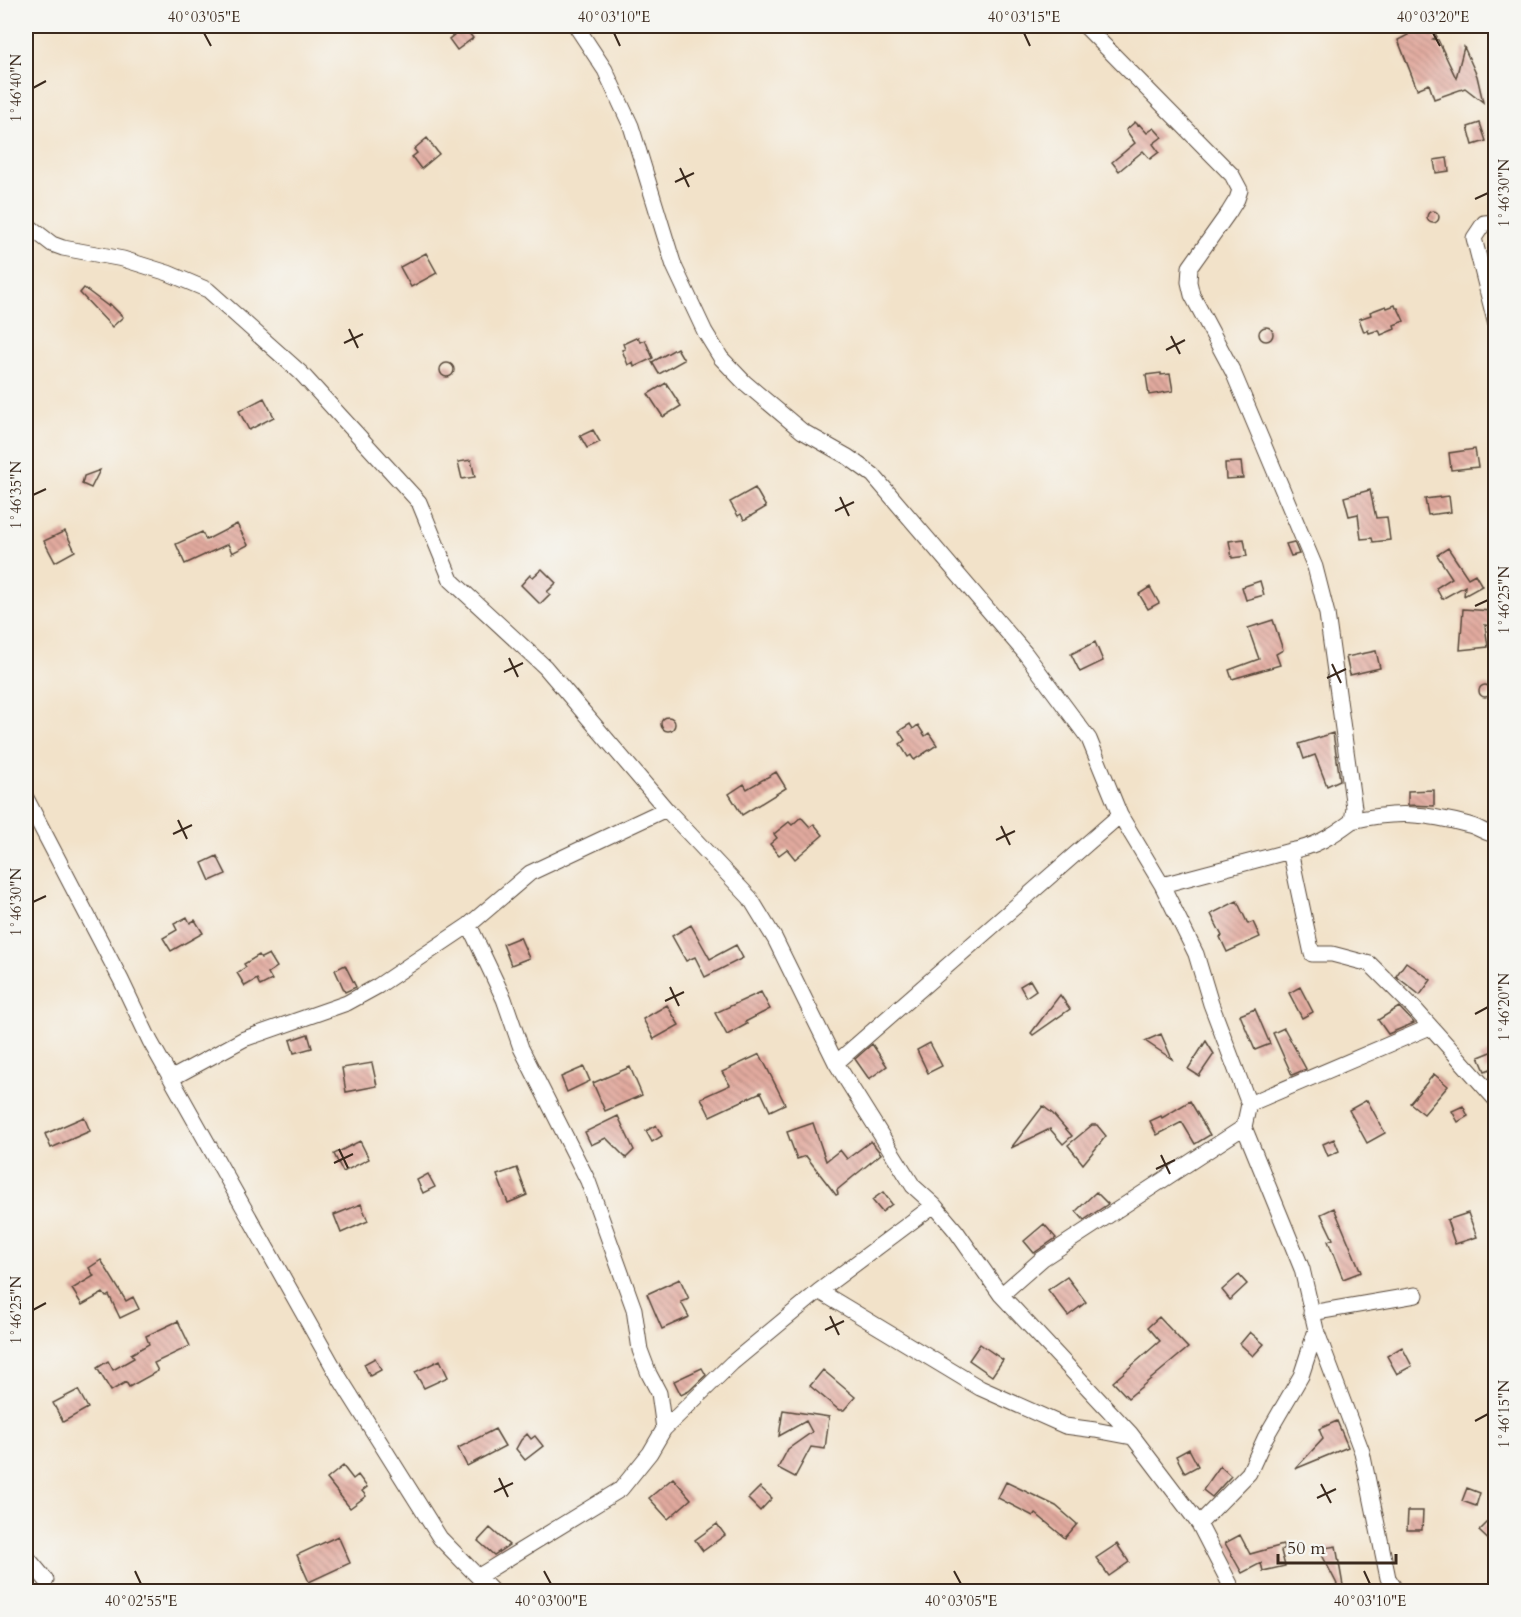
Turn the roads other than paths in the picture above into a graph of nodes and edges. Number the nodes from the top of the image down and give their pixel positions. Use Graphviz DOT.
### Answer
graph roads {
  1 [pos="576,26"];
  2 [pos="1085,26"];
  3 [pos="1496,222"];
  4 [pos="26,224"];
  5 [pos="1496,325"];
  6 [pos="26,798"];
  7 [pos="666,809"];
  8 [pos="1120,815"];
  9 [pos="1352,821"];
  10 [pos="1496,835"];
  11 [pos="1290,851"];
  12 [pos="1162,885"];
  13 [pos="469,925"];
  14 [pos="1431,1027"];
  15 [pos="836,1063"];
  16 [pos="172,1078"];
  17 [pos="1496,1100"];
  18 [pos="1249,1104"];
  19 [pos="1244,1128"];
  20 [pos="934,1205"];
  21 [pos="819,1292"];
  22 [pos="1000,1295"];
  23 [pos="1416,1295"];
  24 [pos="1311,1312"];
  25 [pos="1316,1330"];
  26 [pos="664,1429"];
  27 [pos="1132,1437"];
  28 [pos="1199,1524"];
  29 [pos="26,1556"];
  30 [pos="479,1576"];
  31 [pos="46,1580"];
  32 [pos="493,1592"];
  33 [pos="1234,1592"];
  34 [pos="1396,1592"];
  1 -- 8 [label="street"];
  2 -- 9 [label="street"];
  3 -- 5 [label="street"];
  4 -- 7 [label="street"];
  6 -- 16 [label="street"];
  7 -- 13 [label="street"];
  7 -- 15 [label="street"];
  8 -- 12 [label="street"];
  8 -- 15 [label="street"];
  9 -- 10 [label="street"];
  9 -- 11 [label="street"];
  11 -- 12 [label="street"];
  11 -- 14 [label="street"];
  12 -- 18 [label="street"];
  13 -- 16 [label="street"];
  13 -- 26 [label="street"];
  14 -- 17 [label="street"];
  14 -- 18 [label="street"];
  15 -- 20 [label="street"];
  16 -- 30 [label="street"];
  18 -- 19 [label="street"];
  19 -- 22 [label="street"];
  19 -- 24 [label="street"];
  20 -- 21 [label="street"];
  20 -- 22 [label="street"];
  21 -- 26 [label="street"];
  21 -- 27 [label="street"];
  22 -- 27 [label="street"];
  23 -- 24 [label="street"];
  24 -- 25 [label="street"];
  25 -- 28 [label="street"];
  25 -- 34 [label="street"];
  26 -- 30 [label="street"];
  27 -- 28 [label="street"];
  28 -- 33 [label="street"];
  29 -- 31 [label="street"];
  30 -- 32 [label="street"];
}
